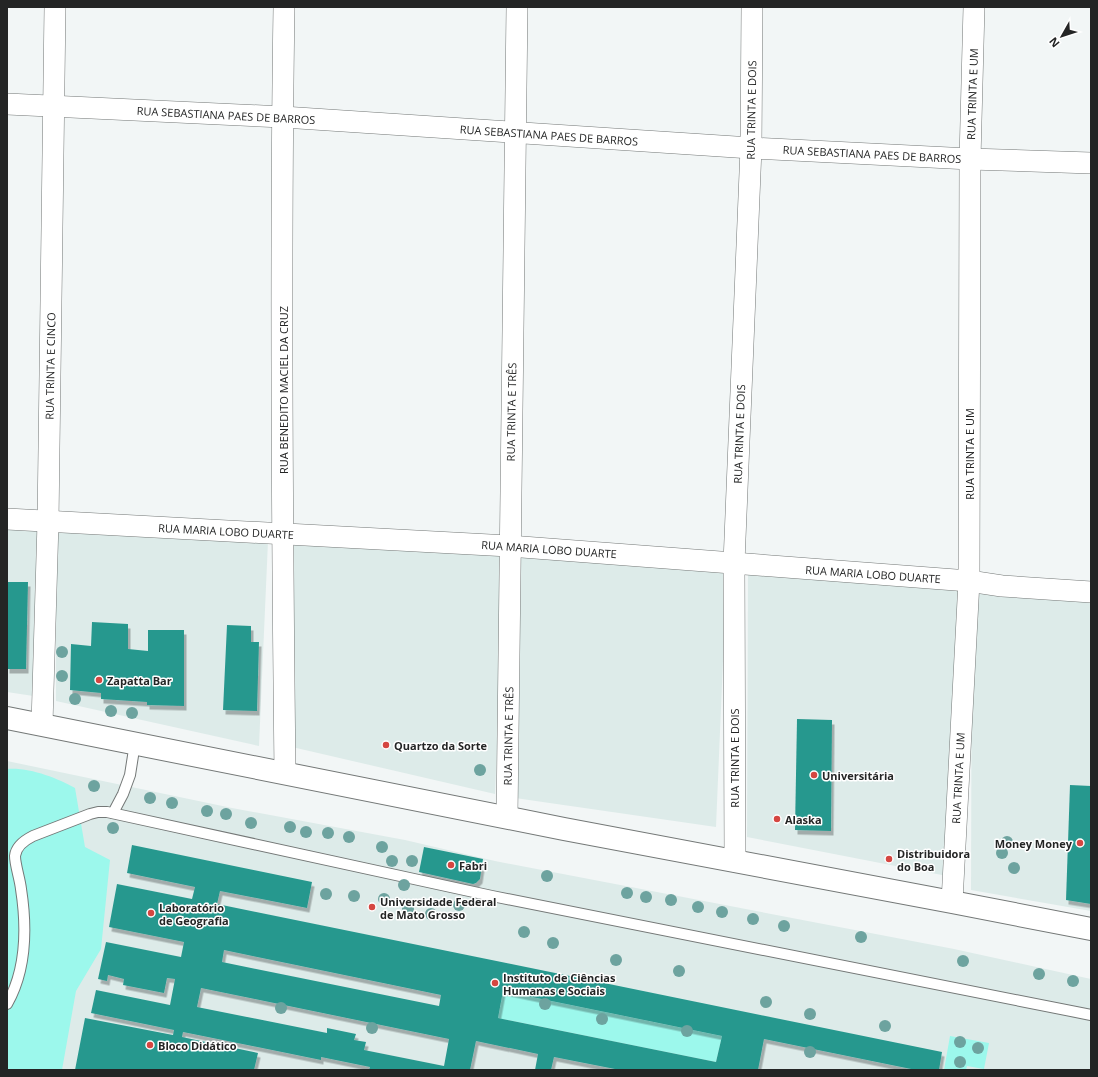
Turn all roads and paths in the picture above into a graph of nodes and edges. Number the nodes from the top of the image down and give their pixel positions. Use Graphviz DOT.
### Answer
graph roads {
  1 [pos="55,7"];
  2 [pos="284,7"];
  3 [pos="517,7"];
  4 [pos="752,7"];
  5 [pos="974,7"];
  6 [pos="7,104"];
  7 [pos="54,106"];
  8 [pos="282,117"];
  9 [pos="516,133"];
  10 [pos="750,148"];
  11 [pos="970,159"];
  12 [pos="1091,163"];
  13 [pos="7,519"];
  14 [pos="48,522"];
  15 [pos="283,534"];
  16 [pos="509,546"];
  17 [pos="734,563"];
  18 [pos="969,581"];
  19 [pos="1091,592"];
  20 [pos="7,718"];
  21 [pos="42,724"];
  22 [pos="135,743"];
  23 [pos="285,773"];
  24 [pos="113,813"];
  25 [pos="507,817"];
  26 [pos="735,861"];
  27 [pos="952,902"];
  28 [pos="1091,929"];
  29 [pos="7,1004"];
  30 [pos="1091,1015"];
  1 -- 7 [label="street, RUA TRINTA E CINCO"];
  2 -- 8 [label="street, RUA BENEDITO MACIEL DA CRUZ"];
  3 -- 9 [label="street, RUA TRINTA E TRÊS"];
  4 -- 10 [label="street, RUA TRINTA E DOIS"];
  5 -- 11 [label="street, RUA TRINTA E UM"];
  6 -- 7 [label="street, RUA SEBASTIANA PAES DE BARROS"];
  7 -- 8 [label="street, RUA SEBASTIANA PAES DE BARROS"];
  7 -- 14 [label="street, RUA TRINTA E CINCO"];
  8 -- 9 [label="street, RUA SEBASTIANA PAES DE BARROS"];
  8 -- 15 [label="street, RUA BENEDITO MACIEL DA CRUZ"];
  9 -- 10 [label="street, RUA SEBASTIANA PAES DE BARROS"];
  9 -- 16 [label="street, RUA TRINTA E TRÊS"];
  10 -- 11 [label="street, RUA SEBASTIANA PAES DE BARROS"];
  10 -- 17 [label="street, RUA TRINTA E DOIS"];
  11 -- 12 [label="street, RUA SEBASTIANA PAES DE BARROS"];
  11 -- 18 [label="street, RUA TRINTA E UM"];
  13 -- 14 [label="street, RUA MARIA LOBO DUARTE"];
  14 -- 15 [label="street, RUA MARIA LOBO DUARTE"];
  14 -- 21 [label="street, RUA TRINTA E CINCO"];
  15 -- 16 [label="street, RUA MARIA LOBO DUARTE"];
  15 -- 23 [label="street, RUA BENEDITO MACIEL DA CRUZ"];
  16 -- 17 [label="street, RUA MARIA LOBO DUARTE"];
  16 -- 25 [label="street, RUA TRINTA E TRÊS"];
  17 -- 18 [label="street, RUA MARIA LOBO DUARTE"];
  17 -- 26 [label="street, RUA TRINTA E DOIS"];
  18 -- 19 [label="street, RUA MARIA LOBO DUARTE"];
  18 -- 27 [label="street, RUA TRINTA E UM"];
  20 -- 21 [label="street"];
  21 -- 22 [label="street"];
  22 -- 23 [label="street"];
  22 -- 24 [label="lane"];
  23 -- 25 [label="street"];
  24 -- 29 [label="lane"];
  24 -- 30 [label="lane"];
  25 -- 26 [label="street"];
  26 -- 27 [label="street"];
  27 -- 28 [label="street"];
}
